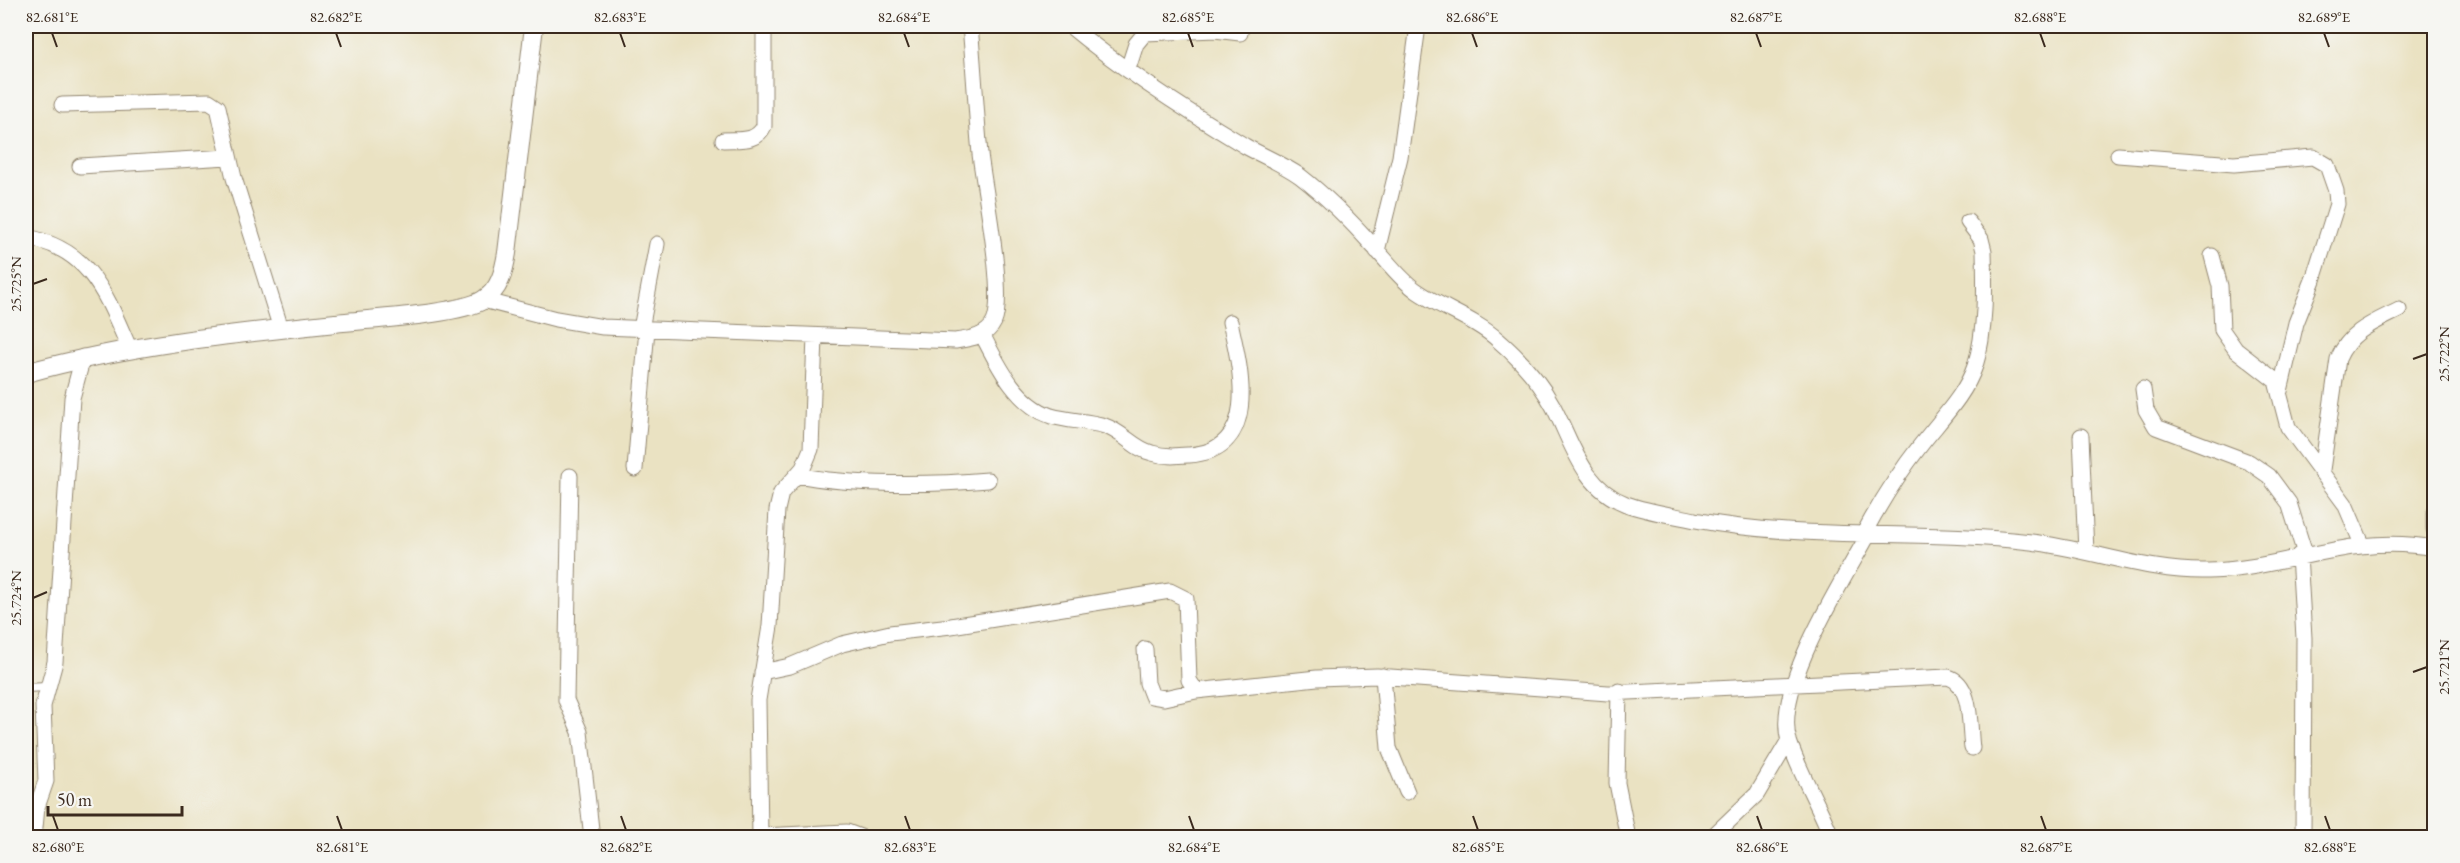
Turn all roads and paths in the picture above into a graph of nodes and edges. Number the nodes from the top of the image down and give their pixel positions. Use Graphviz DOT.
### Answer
graph roads {
  1 [pos="534,26"];
  2 [pos="764,26"];
  3 [pos="970,26"];
  4 [pos="1070,26"];
  5 [pos="1418,26"];
  6 [pos="1240,33"];
  7 [pos="1128,69"];
  8 [pos="62,105"];
  9 [pos="723,140"];
  10 [pos="2118,155"];
  11 [pos="228,157"];
  12 [pos="80,166"];
  13 [pos="1968,222"];
  14 [pos="26,237"];
  15 [pos="657,244"];
  16 [pos="1377,251"];
  17 [pos="2212,256"];
  18 [pos="483,300"];
  19 [pos="2399,310"];
  20 [pos="1230,322"];
  21 [pos="281,328"];
  22 [pos="644,329"];
  23 [pos="982,334"];
  24 [pos="815,336"];
  25 [pos="129,350"];
  26 [pos="83,357"];
  27 [pos="26,373"];
  28 [pos="2143,389"];
  29 [pos="2280,391"];
  30 [pos="2081,436"];
  31 [pos="635,469"];
  32 [pos="2322,470"];
  33 [pos="797,475"];
  34 [pos="570,476"];
  35 [pos="987,480"];
  36 [pos="2434,513"];
  37 [pos="2434,529"];
  38 [pos="1865,535"];
  39 [pos="2362,544"];
  40 [pos="2434,549"];
  41 [pos="2086,552"];
  42 [pos="2302,555"];
  43 [pos="1145,649"];
  44 [pos="762,672"];
  45 [pos="1383,676"];
  46 [pos="1792,685"];
  47 [pos="47,687"];
  48 [pos="26,688"];
  49 [pos="1196,691"];
  50 [pos="1619,691"];
  51 [pos="1789,740"];
  52 [pos="1972,748"];
  53 [pos="1407,792"];
  54 [pos="31,804"];
  55 [pos="34,837"];
  56 [pos="592,837"];
  57 [pos="761,837"];
  58 [pos="863,837"];
  59 [pos="1628,837"];
  60 [pos="1711,837"];
  61 [pos="1832,837"];
  62 [pos="2303,837"];
  1 -- 18 [label="street"];
  2 -- 9 [label="street"];
  3 -- 23 [label="street"];
  4 -- 7 [label="street"];
  5 -- 16 [label="street"];
  6 -- 7 [label="street"];
  7 -- 16 [label="street"];
  8 -- 11 [label="street"];
  10 -- 29 [label="street"];
  11 -- 12 [label="street"];
  11 -- 21 [label="street"];
  13 -- 38 [label="street"];
  14 -- 25 [label="street"];
  15 -- 22 [label="street"];
  16 -- 38 [label="street"];
  17 -- 29 [label="street"];
  18 -- 21 [label="street"];
  18 -- 22 [label="street"];
  19 -- 32 [label="street"];
  20 -- 23 [label="street"];
  21 -- 25 [label="street"];
  22 -- 24 [label="street"];
  22 -- 31 [label="street"];
  23 -- 24 [label="street"];
  24 -- 33 [label="street"];
  25 -- 26 [label="street"];
  26 -- 27 [label="street"];
  26 -- 47 [label="street"];
  28 -- 42 [label="street"];
  29 -- 32 [label="street"];
  30 -- 41 [label="street"];
  32 -- 39 [label="street"];
  33 -- 35 [label="street"];
  33 -- 44 [label="street"];
  34 -- 56 [label="street"];
  36 -- 37 [label="street"];
  38 -- 41 [label="street"];
  38 -- 46 [label="street"];
  39 -- 40 [label="street"];
  39 -- 42 [label="street"];
  41 -- 42 [label="street"];
  42 -- 62 [label="street"];
  43 -- 49 [label="street"];
  44 -- 49 [label="street"];
  44 -- 57 [label="street"];
  45 -- 49 [label="street"];
  45 -- 50 [label="street"];
  45 -- 53 [label="street"];
  46 -- 50 [label="street"];
  46 -- 51 [label="street"];
  46 -- 52 [label="street"];
  47 -- 48 [label="lane"];
  47 -- 54 [label="street"];
  50 -- 59 [label="street"];
  51 -- 60 [label="street"];
  51 -- 61 [label="street"];
  54 -- 55 [label="street"];
  57 -- 58 [label="street"];
}
